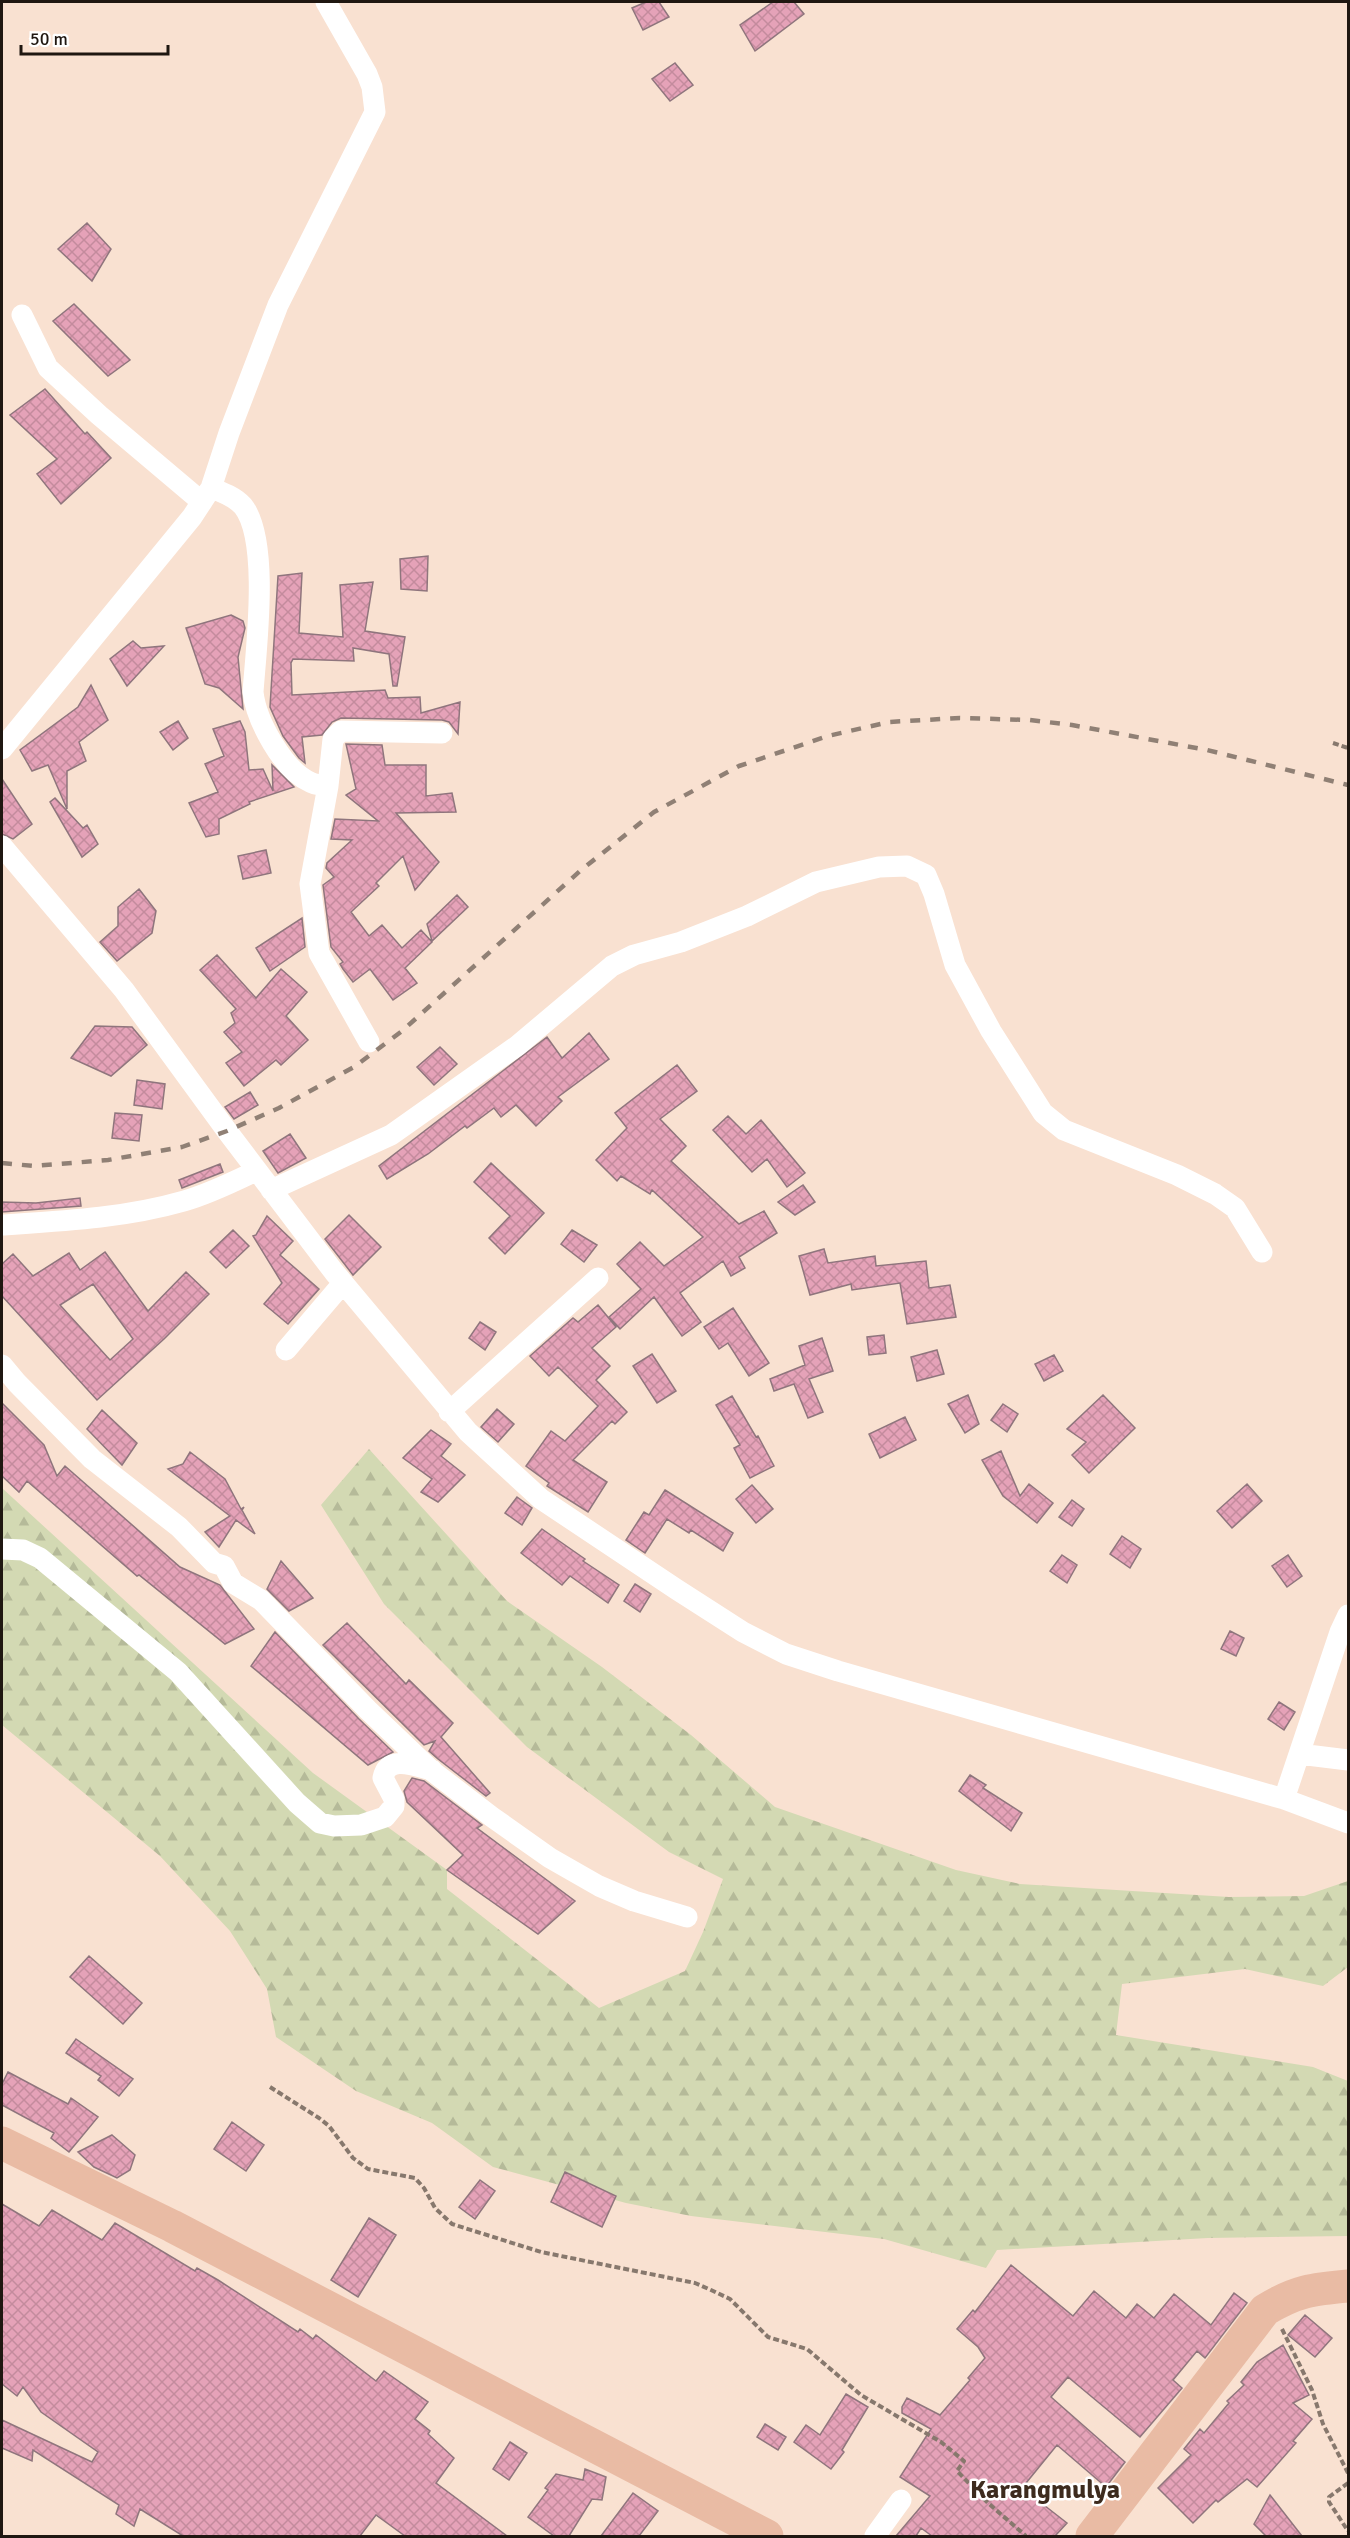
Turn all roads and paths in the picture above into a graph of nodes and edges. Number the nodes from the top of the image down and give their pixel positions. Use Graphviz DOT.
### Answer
graph roads {
  1 [pos="326,2"];
  2 [pos="22,315"];
  3 [pos="206,495"];
  4 [pos="442,733"];
  5 [pos="1333,742"];
  6 [pos="1348,748"];
  7 [pos="2,749"];
  8 [pos="328,786"];
  9 [pos="2,846"];
  10 [pos="369,1042"];
  11 [pos="256,1171"];
  12 [pos="271,1190"];
  13 [pos="2,1225"];
  14 [pos="1262,1252"];
  15 [pos="598,1278"];
  16 [pos="343,1283"];
  17 [pos="286,1350"];
  18 [pos="2,1365"];
  19 [pos="449,1412"];
  20 [pos="2,1549"];
  21 [pos="1348,1615"];
  22 [pos="1299,1754"];
  23 [pos="1348,1760"];
  24 [pos="432,1771"];
  25 [pos="1284,1799"];
  26 [pos="1348,1823"];
  27 [pos="687,1917"];
  28 [pos="270,2087"];
  29 [pos="2,2142"];
  30 [pos="1348,2286"];
  31 [pos="1271,2307"];
  32 [pos="1348,2473"];
  33 [pos="1348,2483"];
  34 [pos="901,2500"];
  35 [pos="1348,2531"];
  36 [pos="767,2536"];
  37 [pos="875,2536"];
  38 [pos="1026,2536"];
  39 [pos="1092,2536"];
  1 -- 3 [label="street"];
  2 -- 3 [label="street"];
  3 -- 7 [label="street"];
  3 -- 8 [label="street"];
  4 -- 8 [label="street"];
  5 -- 6 [label="path"];
  8 -- 10 [label="street"];
  9 -- 11 [label="street"];
  11 -- 12 [label="street"];
  11 -- 13 [label="street"];
  12 -- 14 [label="street"];
  12 -- 16 [label="street"];
  15 -- 19 [label="street"];
  16 -- 17 [label="street"];
  16 -- 19 [label="street"];
  18 -- 24 [label="street"];
  19 -- 25 [label="street"];
  20 -- 24 [label="street"];
  21 -- 22 [label="street"];
  22 -- 23 [label="street"];
  22 -- 25 [label="street"];
  24 -- 27 [label="street"];
  25 -- 26 [label="street"];
  28 -- 38 [label="path"];
  29 -- 36 [label="main road"];
  30 -- 31 [label="main road"];
  31 -- 32 [label="path"];
  31 -- 39 [label="main road"];
  33 -- 35 [label="path"];
  34 -- 37 [label="street"];
}
